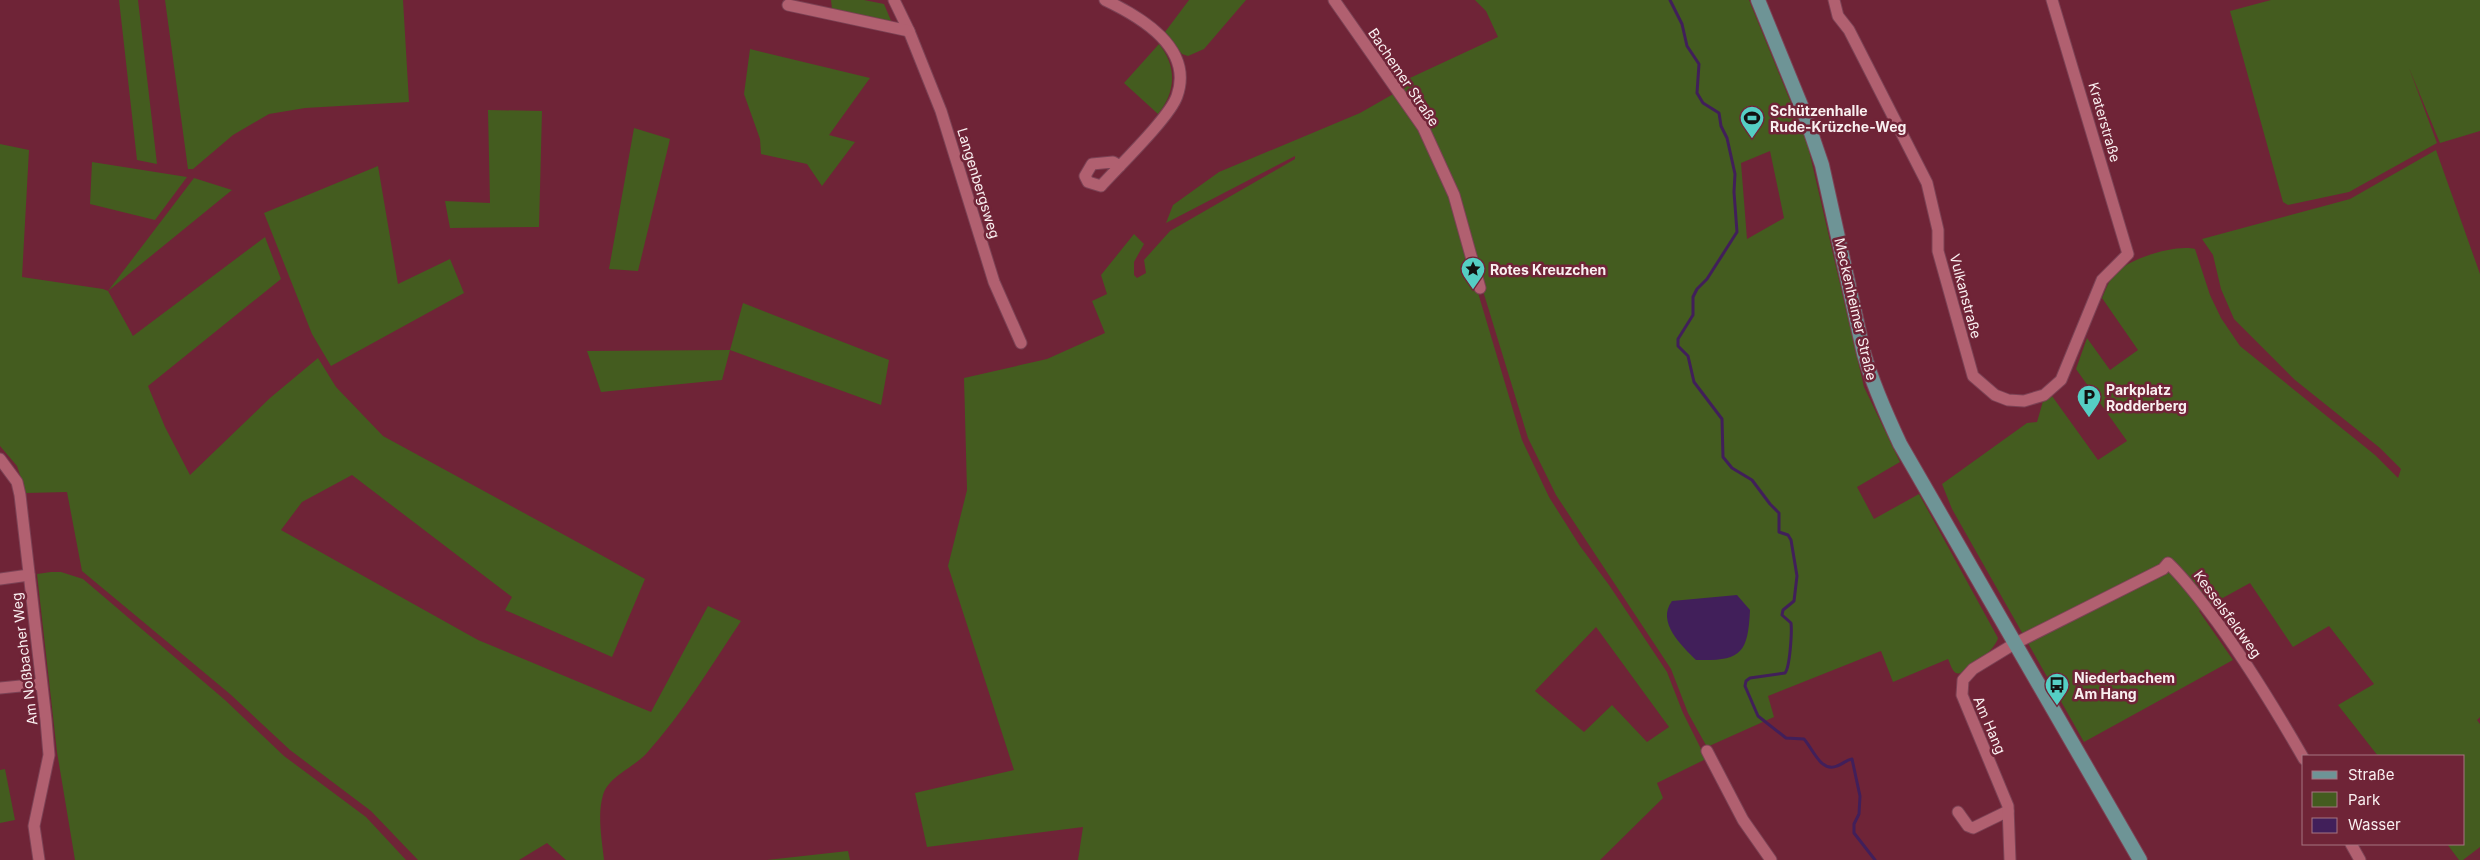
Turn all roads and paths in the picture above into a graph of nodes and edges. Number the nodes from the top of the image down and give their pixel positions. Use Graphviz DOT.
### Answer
graph roads {
  1 [pos="894,0"];
  2 [pos="1105,0"];
  3 [pos="1334,0"];
  4 [pos="1758,0"];
  5 [pos="1834,0"];
  6 [pos="2052,0"];
  7 [pos="788,5"];
  8 [pos="909,31"];
  9 [pos="1120,166"];
  10 [pos="2128,254"];
  11 [pos="1480,288"];
  12 [pos="1021,343"];
  13 [pos="0,459"];
  14 [pos="29,574"];
  15 [pos="0,579"];
  16 [pos="2014,644"];
  17 [pos="41,684"];
  18 [pos="0,688"];
  19 [pos="1707,751"];
  20 [pos="2302,756"];
  21 [pos="2008,811"];
  22 [pos="1958,812"];
  23 [pos="2352,845"];
  24 [pos="39,860"];
  25 [pos="1771,860"];
  26 [pos="2010,860"];
  27 [pos="2140,860"];
  28 [pos="2360,860"];
  1 -- 8 [label="street, Langenbergsweg"];
  2 -- 9 [label="street"];
  3 -- 11 [label="street, Bachemer Straße"];
  4 -- 16 [label="main road, Meckenheimer Straße"];
  5 -- 10 [label="street, Vulkanstraße"];
  6 -- 10 [label="street, Kraterstraße"];
  7 -- 8 [label="street"];
  8 -- 12 [label="street, Langenbergsweg"];
  13 -- 14 [label="street, Am Noßbacher Weg"];
  14 -- 15 [label="street"];
  14 -- 17 [label="street, Am Noßbacher Weg"];
  16 -- 20 [label="street, Kesselsfeldweg"];
  16 -- 21 [label="street, Am Hang"];
  16 -- 27 [label="main road, Meckenheimer Straße"];
  17 -- 18 [label="street"];
  17 -- 24 [label="street, Am Noßbacher Weg"];
  19 -- 25 [label="street"];
  21 -- 22 [label="street"];
  21 -- 26 [label="street, Am Hang"];
  23 -- 28 [label="street"];
}
